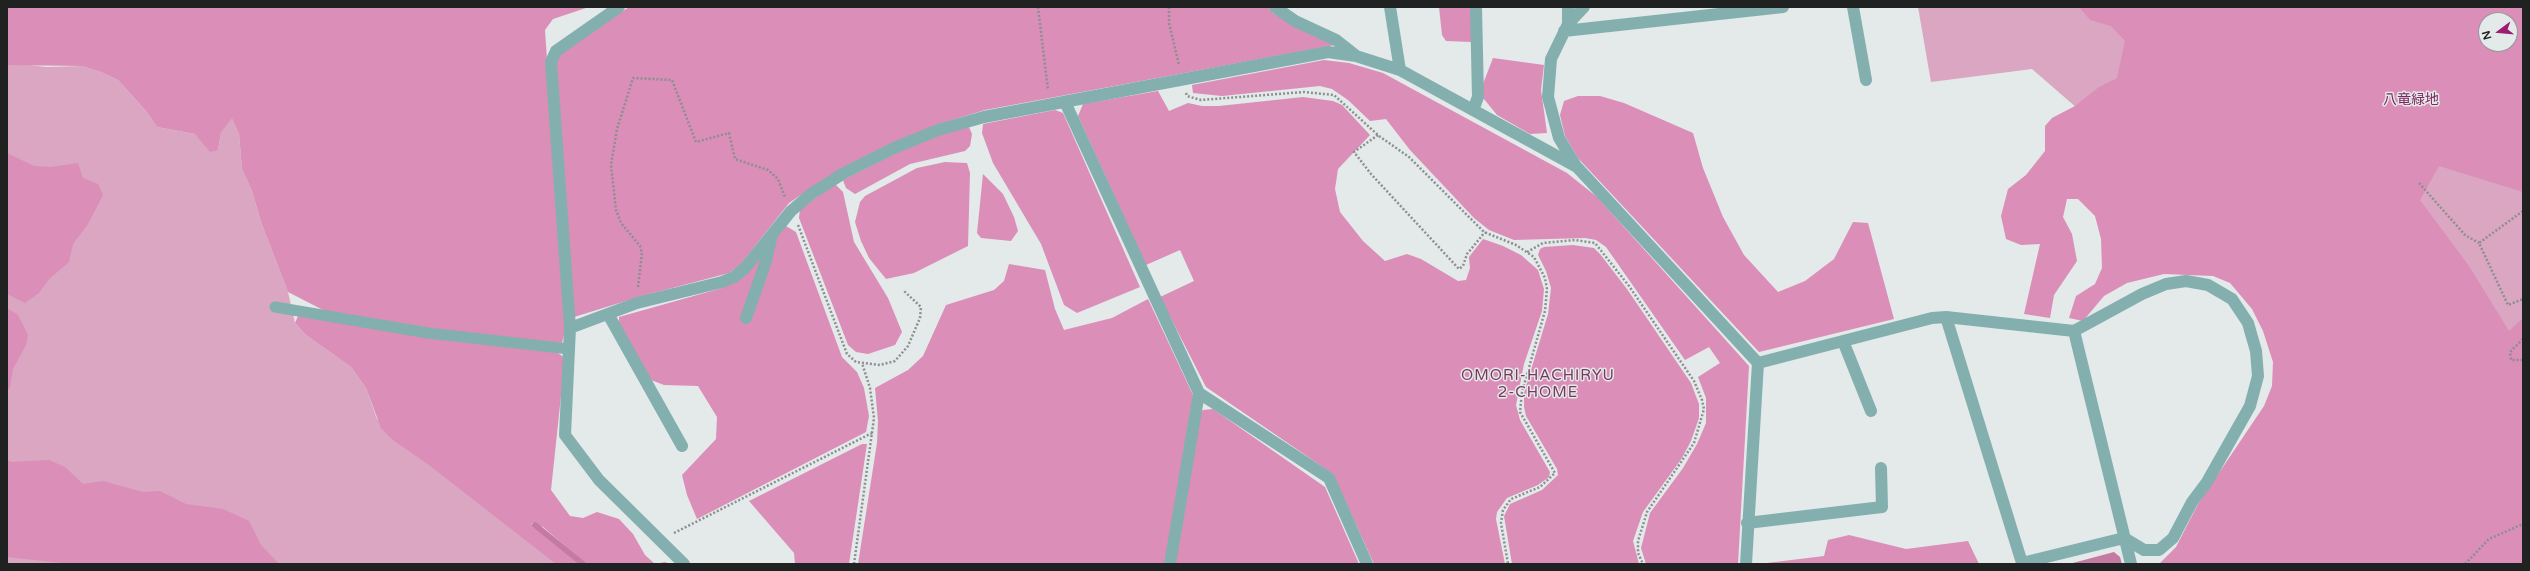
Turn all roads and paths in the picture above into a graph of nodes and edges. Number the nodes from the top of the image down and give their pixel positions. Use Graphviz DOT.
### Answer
graph roads {
  1 [pos="619,7"];
  2 [pos="1038,7"];
  3 [pos="1169,7"];
  4 [pos="1275,7"];
  5 [pos="1390,7"];
  6 [pos="1476,7"];
  7 [pos="1568,7"];
  8 [pos="1584,7"];
  9 [pos="1784,7"];
  10 [pos="1853,7"];
  11 [pos="1566,28"];
  12 [pos="1356,56"];
  13 [pos="1400,70"];
  14 [pos="1866,80"];
  15 [pos="1182,81"];
  16 [pos="1064,102"];
  17 [pos="1050,105"];
  18 [pos="1473,110"];
  19 [pos="1378,135"];
  20 [pos="1577,167"];
  21 [pos="2419,183"];
  22 [pos="791,211"];
  23 [pos="2523,211"];
  24 [pos="1485,232"];
  25 [pos="772,236"];
  26 [pos="2479,243"];
  27 [pos="1526,252"];
  28 [pos="904,291"];
  29 [pos="2523,299"];
  30 [pos="636,303"];
  31 [pos="275,307"];
  32 [pos="608,314"];
  33 [pos="1946,317"];
  34 [pos="746,318"];
  35 [pos="570,328"];
  36 [pos="2074,331"];
  37 [pos="2523,339"];
  38 [pos="1843,341"];
  39 [pos="569,349"];
  40 [pos="2523,360"];
  41 [pos="862,363"];
  42 [pos="1758,364"];
  43 [pos="1199,393"];
  44 [pos="1871,411"];
  45 [pos="872,433"];
  46 [pos="682,446"];
  47 [pos="1881,468"];
  48 [pos="1747,522"];
  49 [pos="2523,524"];
  50 [pos="2124,538"];
  51 [pos="662,539"];
  52 [pos="684,564"];
  53 [pos="854,564"];
  54 [pos="1170,564"];
  55 [pos="1368,564"];
  56 [pos="1508,564"];
  57 [pos="1643,564"];
  58 [pos="1746,564"];
  59 [pos="2131,564"];
  60 [pos="2465,564"];
  1 -- 35 [label="street"];
  2 -- 17 [label="path"];
  3 -- 15 [label="path"];
  4 -- 12 [label="street"];
  5 -- 13 [label="street"];
  6 -- 18 [label="street"];
  7 -- 11 [label="street"];
  8 -- 11 [label="street"];
  9 -- 11 [label="street"];
  10 -- 14 [label="street"];
  11 -- 20 [label="street"];
  12 -- 13 [label="street"];
  12 -- 15 [label="street"];
  13 -- 18 [label="street"];
  15 -- 16 [label="street"];
  15 -- 19 [label="path"];
  16 -- 17 [label="street"];
  16 -- 43 [label="street"];
  17 -- 22 [label="street"];
  18 -- 20 [label="street"];
  19 -- 24 [label="path"];
  19 -- 24 [label="path"];
  20 -- 42 [label="street"];
  21 -- 26 [label="path"];
  22 -- 25 [label="street"];
  22 -- 30 [label="path"];
  22 -- 41 [label="path"];
  23 -- 26 [label="path"];
  24 -- 27 [label="path"];
  25 -- 30 [label="street"];
  25 -- 34 [label="street"];
  26 -- 29 [label="path"];
  27 -- 56 [label="path"];
  27 -- 57 [label="path"];
  28 -- 41 [label="path"];
  30 -- 32 [label="street"];
  31 -- 39 [label="lane"];
  32 -- 35 [label="street"];
  32 -- 46 [label="street"];
  33 -- 36 [label="street"];
  33 -- 38 [label="street"];
  33 -- 50 [label="street"];
  35 -- 39 [label="street"];
  36 -- 50 [label="street"];
  36 -- 50 [label="street"];
  37 -- 40 [label="path"];
  38 -- 42 [label="street"];
  38 -- 44 [label="street"];
  39 -- 51 [label="street"];
  41 -- 45 [label="path"];
  42 -- 48 [label="street"];
  43 -- 54 [label="street"];
  43 -- 55 [label="street"];
  45 -- 51 [label="path"];
  45 -- 53 [label="path"];
  47 -- 48 [label="street"];
  48 -- 58 [label="street"];
  49 -- 60 [label="path"];
  50 -- 59 [label="street"];
  51 -- 52 [label="street"];
}
